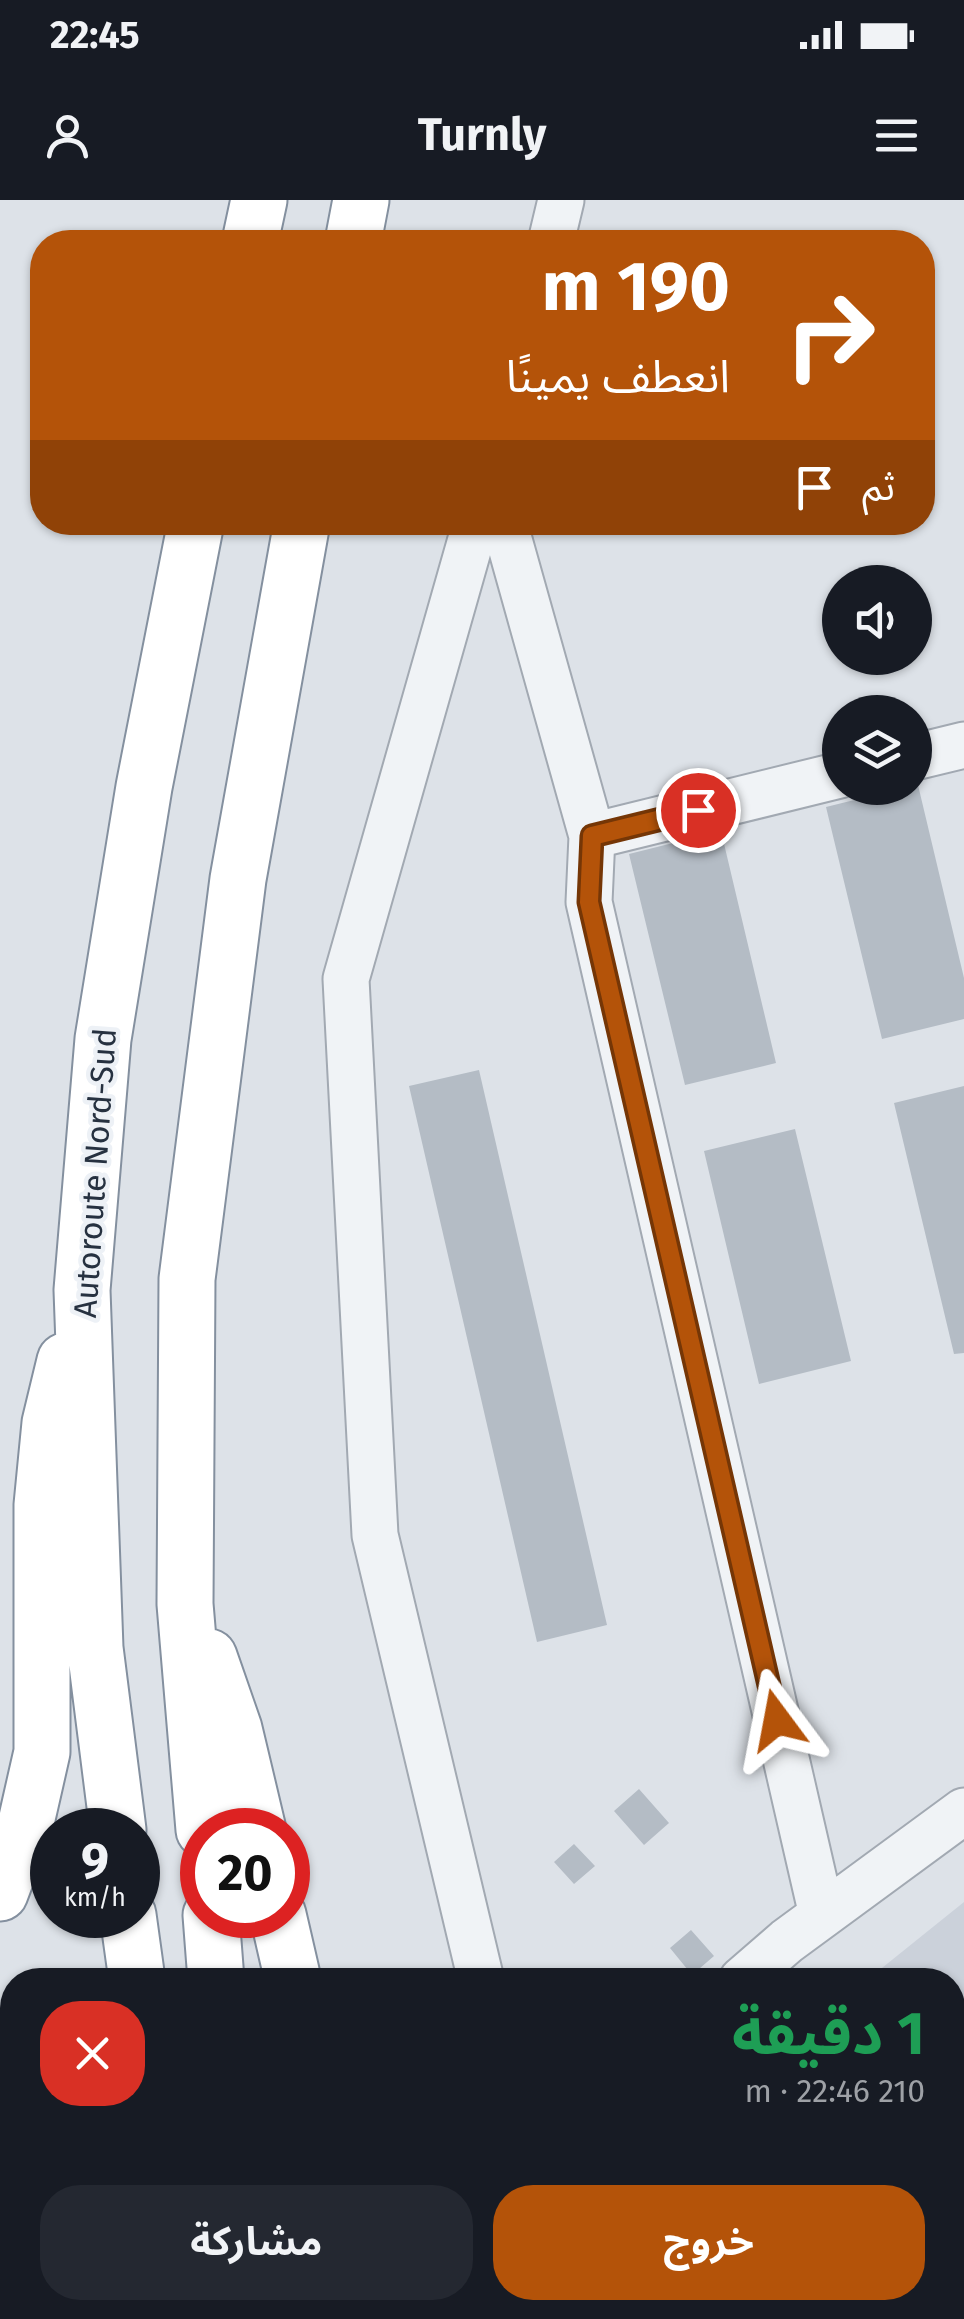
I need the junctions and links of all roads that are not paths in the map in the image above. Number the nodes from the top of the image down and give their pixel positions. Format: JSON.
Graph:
{"nodes":[{"id":1,"x":259,"y":200,"type":"edge"},
{"id":2,"x":360,"y":200,"type":"edge"},
{"id":3,"x":561,"y":200,"type":"edge"},
{"id":4,"x":253,"y":230,"type":"edge"},
{"id":5,"x":355,"y":230,"type":"edge"},
{"id":6,"x":554,"y":230,"type":"edge"},
{"id":7,"x":193,"y":535,"type":"edge"},
{"id":8,"x":300,"y":535,"type":"edge"},
{"id":9,"x":472,"y":535,"type":"edge"},
{"id":10,"x":508,"y":535,"type":"edge"},
{"id":11,"x":964,"y":745,"type":"edge"},
{"id":12,"x":932,"y":753,"type":"edge"},
{"id":13,"x":822,"y":780,"type":"edge"},
{"id":14,"x":592,"y":836,"type":"junction"},
{"id":15,"x":82,"y":1290,"type":"junction"},
{"id":16,"x":185,"y":1604,"type":"junction"},
{"id":17,"x":115,"y":1808,"type":"edge"},
{"id":18,"x":202,"y":1808,"type":"edge"},
{"id":19,"x":253,"y":1808,"type":"edge"},
{"id":20,"x":964,"y":1812,"type":"edge"},
{"id":21,"x":0,"y":1893,"type":"edge"},
{"id":22,"x":822,"y":1915,"type":"junction"},
{"id":23,"x":131,"y":1938,"type":"edge"},
{"id":24,"x":213,"y":1938,"type":"edge"},
{"id":25,"x":283,"y":1938,"type":"edge"},
{"id":26,"x":135,"y":1968,"type":"edge"},
{"id":27,"x":215,"y":1968,"type":"edge"},
{"id":28,"x":289,"y":1968,"type":"edge"},
{"id":29,"x":479,"y":1968,"type":"edge"},
{"id":30,"x":757,"y":1968,"type":"edge"}],
"edges":[{"from":1,"to":4,"type":"highway"},
{"from":2,"to":5,"type":"highway"},
{"from":3,"to":6,"type":"lane"},
{"from":7,"to":15,"type":"highway","name":"Autoroute Nord-Sud"},
{"from":8,"to":16,"type":"highway"},
{"from":9,"to":29,"type":"lane"},
{"from":10,"to":14,"type":"lane"},
{"from":11,"to":12,"type":"lane"},
{"from":13,"to":14,"type":"lane"},
{"from":14,"to":22,"type":"lane"},
{"from":15,"to":17,"type":"highway","name":"Autoroute Nord-Sud"},
{"from":15,"to":21,"type":"highway"},
{"from":16,"to":18,"type":"highway"},
{"from":16,"to":19,"type":"highway"},
{"from":20,"to":22,"type":"lane"},
{"from":22,"to":30,"type":"lane"},
{"from":23,"to":26,"type":"highway"},
{"from":24,"to":27,"type":"highway"},
{"from":25,"to":28,"type":"highway"}]}
